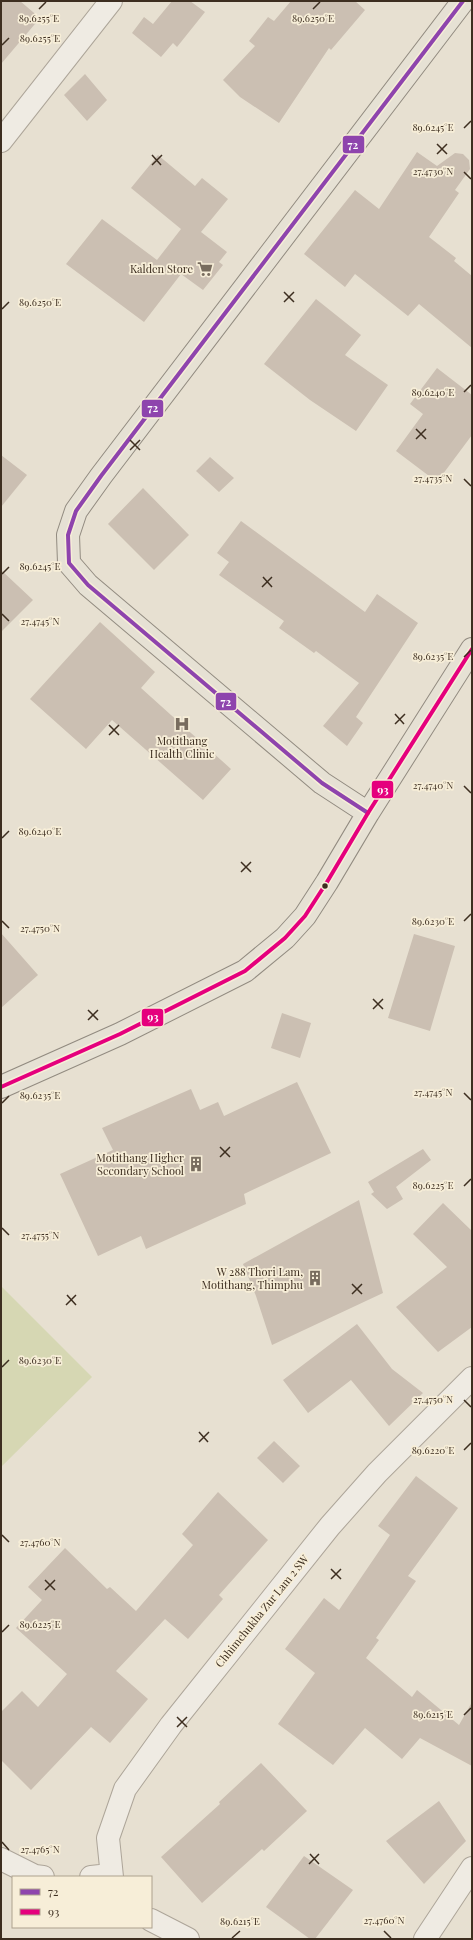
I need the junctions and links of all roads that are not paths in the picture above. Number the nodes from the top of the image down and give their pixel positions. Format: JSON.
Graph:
{"nodes":[{"id":1,"x":111,"y":1,"type":"edge"},
{"id":2,"x":463,"y":1,"type":"edge"},
{"id":3,"x":1,"y":141,"type":"edge"},
{"id":4,"x":472,"y":649,"type":"edge"},
{"id":5,"x":368,"y":813,"type":"junction"},
{"id":6,"x":1,"y":1087,"type":"edge"},
{"id":7,"x":472,"y":1378,"type":"edge"},
{"id":8,"x":1,"y":1859,"type":"edge"},
{"id":9,"x":472,"y":1868,"type":"edge"},
{"id":10,"x":35,"y":1876,"type":"edge"},
{"id":11,"x":104,"y":1876,"type":"edge"},
{"id":12,"x":152,"y":1921,"type":"edge"},
{"id":13,"x":188,"y":1939,"type":"edge"},
{"id":14,"x":425,"y":1939,"type":"edge"}],
"edges":[{"from":1,"to":3,"type":"street"},
{"from":2,"to":5,"type":"main road"},
{"from":4,"to":5,"type":"main road"},
{"from":5,"to":6,"type":"main road"},
{"from":7,"to":11,"type":"street","name":"Chhimchukha Zur Lam 2 SW"},
{"from":8,"to":10,"type":"street"},
{"from":9,"to":14,"type":"street"},
{"from":12,"to":13,"type":"street"}]}
